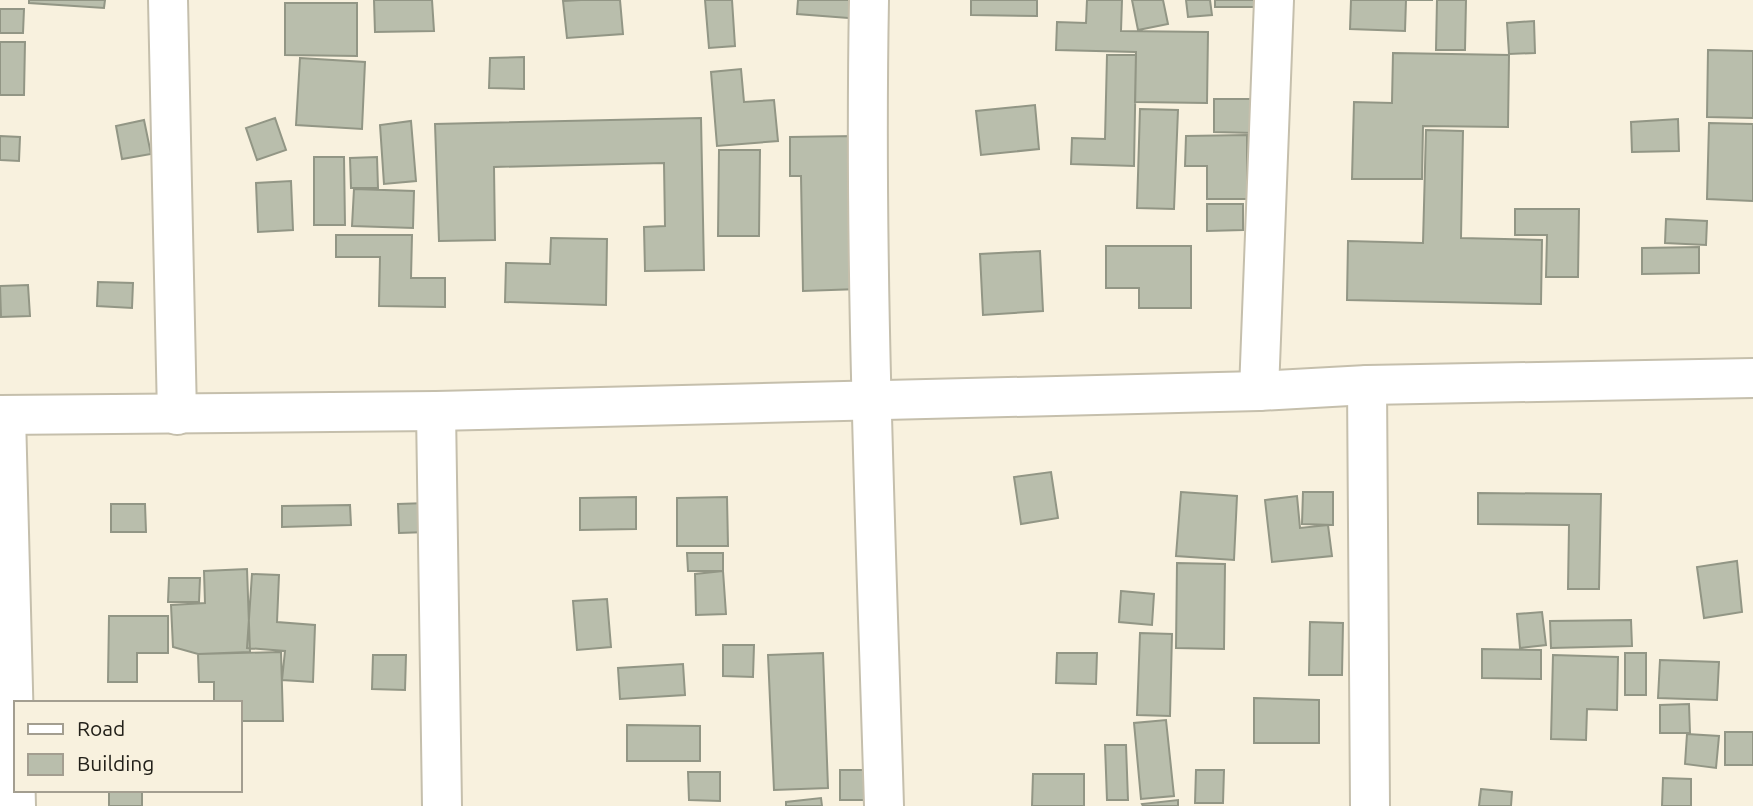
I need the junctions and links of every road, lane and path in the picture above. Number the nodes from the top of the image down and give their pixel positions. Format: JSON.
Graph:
{"nodes":[{"id":1,"x":168,"y":0,"type":"edge"},
{"id":2,"x":869,"y":0,"type":"edge"},
{"id":3,"x":1274,"y":0,"type":"edge"},
{"id":4,"x":1753,"y":378,"type":"edge"},
{"id":5,"x":1367,"y":385,"type":"junction"},
{"id":6,"x":1259,"y":391,"type":"junction"},
{"id":7,"x":872,"y":400,"type":"junction"},
{"id":8,"x":436,"y":411,"type":"junction"},
{"id":9,"x":3,"y":415,"type":"edge"},
{"id":10,"x":177,"y":415,"type":"junction"},
{"id":11,"x":14,"y":746,"type":"edge"},
{"id":12,"x":442,"y":806,"type":"edge"},
{"id":13,"x":884,"y":806,"type":"edge"},
{"id":14,"x":1370,"y":806,"type":"edge"}],
"edges":[{"from":1,"to":10,"type":"street"},
{"from":2,"to":7,"type":"street"},
{"from":3,"to":6,"type":"street"},
{"from":4,"to":5,"type":"street"},
{"from":5,"to":6,"type":"street"},
{"from":5,"to":14,"type":"street"},
{"from":6,"to":7,"type":"street"},
{"from":7,"to":8,"type":"street"},
{"from":7,"to":13,"type":"street"},
{"from":8,"to":10,"type":"street"},
{"from":8,"to":12,"type":"street"},
{"from":9,"to":10,"type":"street"},
{"from":9,"to":11,"type":"street"}]}
